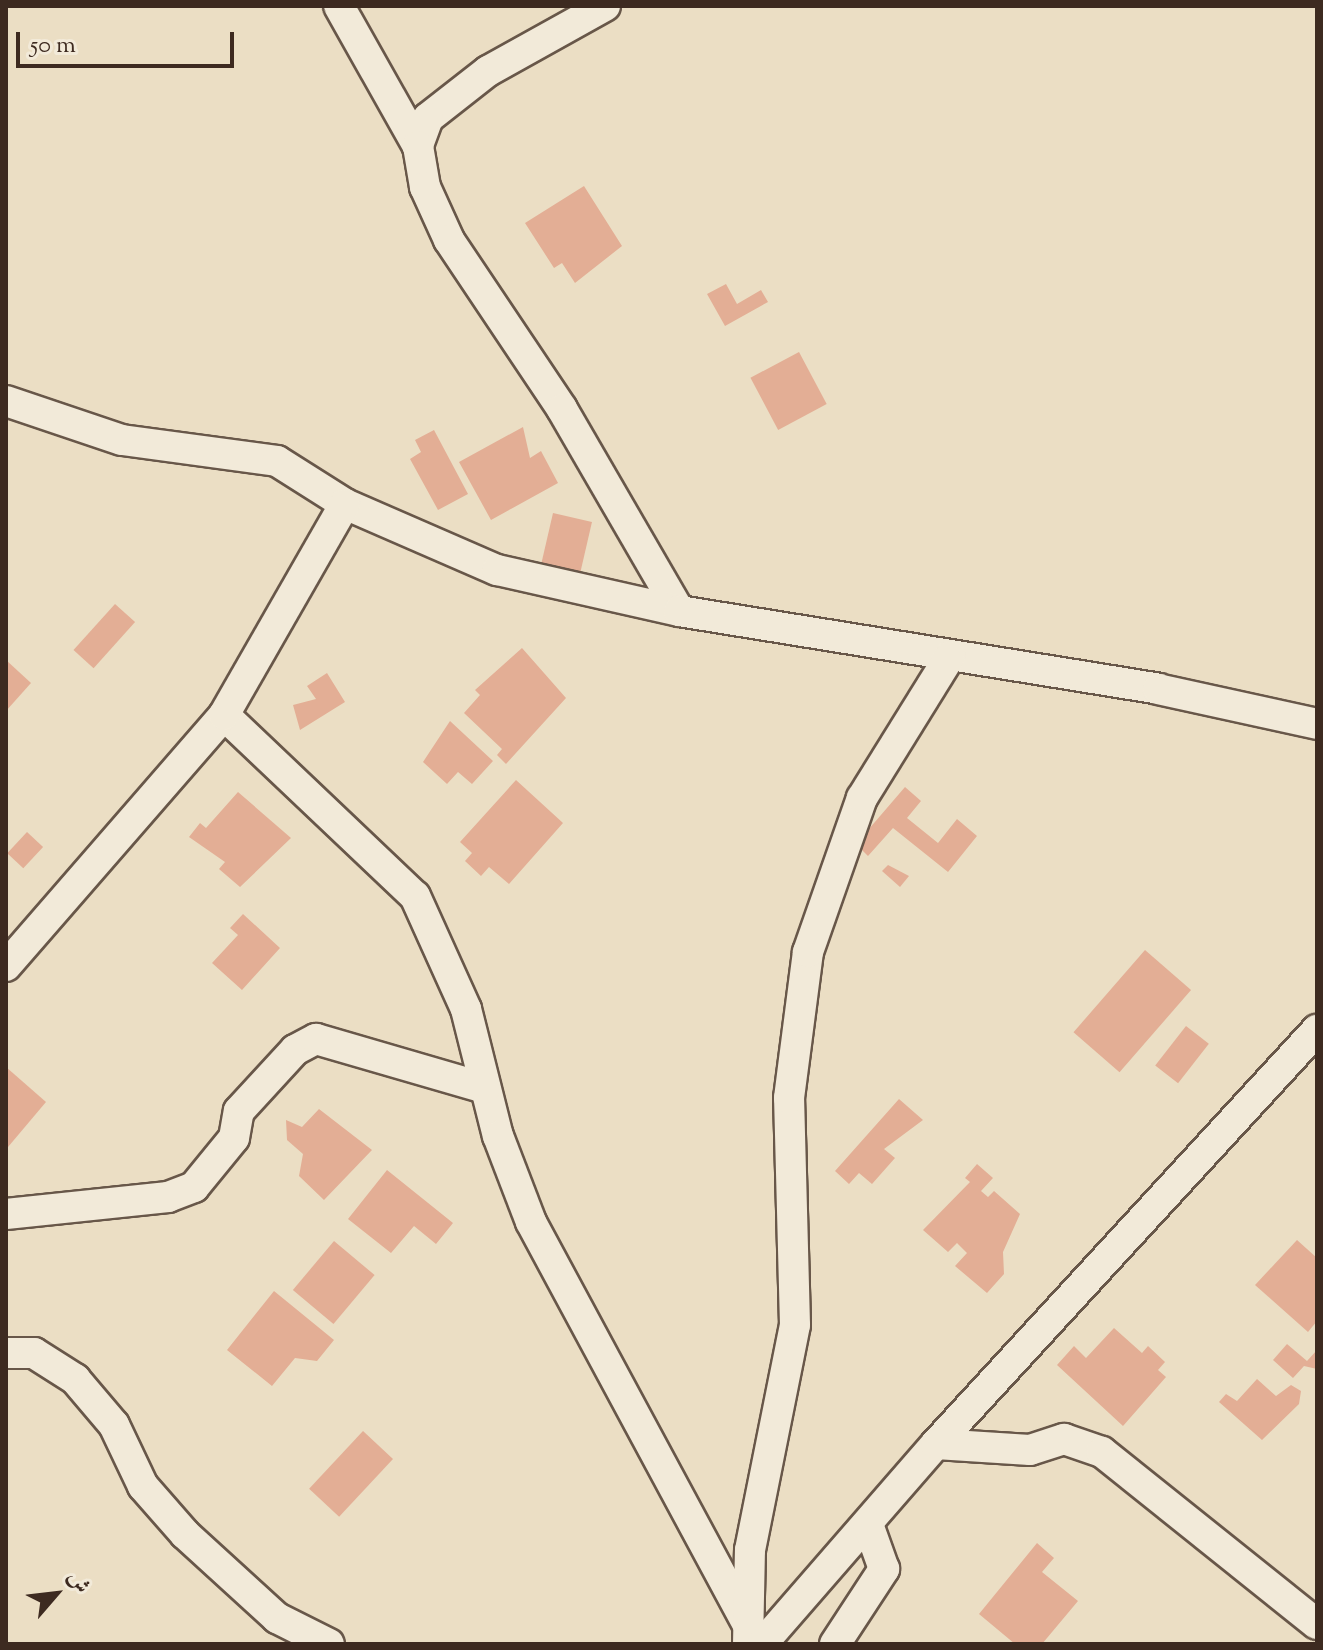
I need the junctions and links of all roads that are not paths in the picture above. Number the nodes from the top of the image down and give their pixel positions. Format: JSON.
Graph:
{"nodes":[{"id":1,"x":339,"y":6,"type":"edge"},
{"id":2,"x":605,"y":6,"type":"edge"},
{"id":3,"x":418,"y":146,"type":"junction"},
{"id":4,"x":6,"y":401,"type":"edge"},
{"id":5,"x":345,"y":504,"type":"junction"},
{"id":6,"x":679,"y":611,"type":"junction"},
{"id":7,"x":950,"y":656,"type":"junction"},
{"id":8,"x":224,"y":715,"type":"junction"},
{"id":9,"x":1317,"y":724,"type":"edge"},
{"id":10,"x":6,"y":966,"type":"edge"},
{"id":11,"x":1317,"y":1030,"type":"edge"},
{"id":12,"x":485,"y":1088,"type":"junction"},
{"id":13,"x":6,"y":1214,"type":"edge"},
{"id":14,"x":6,"y":1353,"type":"edge"},
{"id":15,"x":936,"y":1444,"type":"junction"},
{"id":16,"x":869,"y":1527,"type":"junction"},
{"id":17,"x":1317,"y":1624,"type":"edge"},
{"id":18,"x":752,"y":1637,"type":"edge"},
{"id":19,"x":329,"y":1644,"type":"edge"},
{"id":20,"x":835,"y":1644,"type":"edge"}],
"edges":[{"from":1,"to":3,"type":"street"},
{"from":2,"to":3,"type":"street"},
{"from":3,"to":6,"type":"street"},
{"from":4,"to":5,"type":"street"},
{"from":5,"to":6,"type":"street"},
{"from":5,"to":8,"type":"street"},
{"from":6,"to":7,"type":"street"},
{"from":7,"to":9,"type":"street"},
{"from":7,"to":18,"type":"street"},
{"from":8,"to":10,"type":"street"},
{"from":8,"to":12,"type":"street"},
{"from":11,"to":15,"type":"street"},
{"from":12,"to":13,"type":"street"},
{"from":12,"to":18,"type":"street"},
{"from":14,"to":19,"type":"street"},
{"from":15,"to":16,"type":"street"},
{"from":15,"to":17,"type":"street"},
{"from":16,"to":18,"type":"street"},
{"from":16,"to":20,"type":"street"}]}
